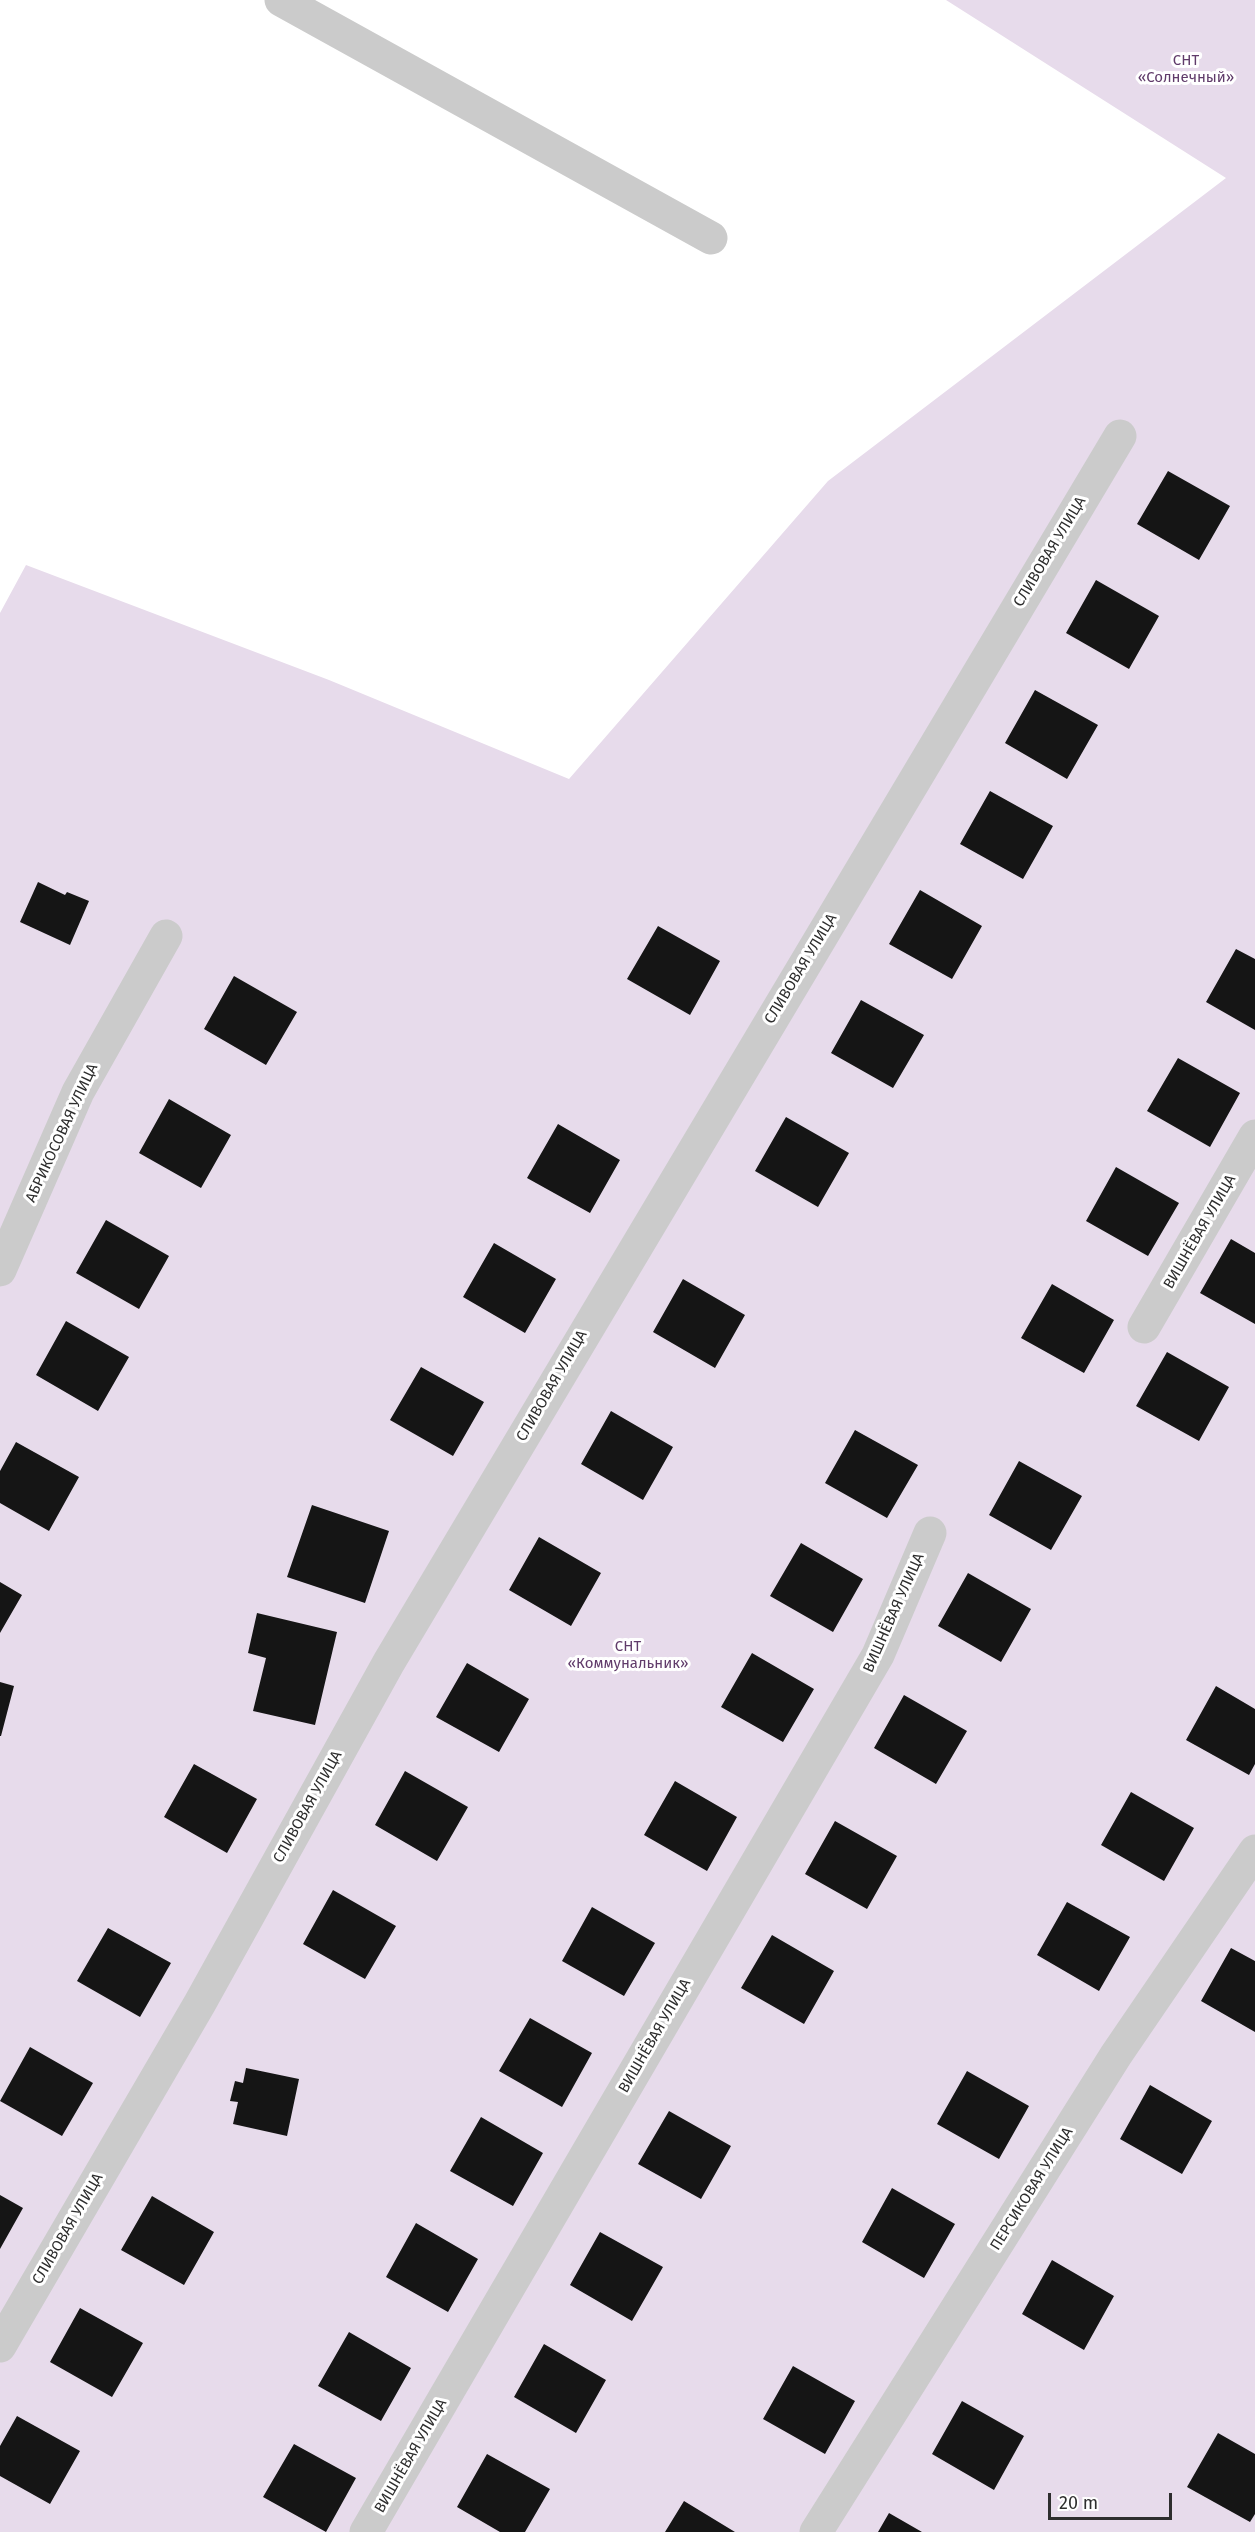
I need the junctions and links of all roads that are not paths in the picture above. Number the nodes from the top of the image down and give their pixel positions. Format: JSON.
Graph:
{"nodes":[{"id":1,"x":281,"y":0,"type":"edge"},
{"id":2,"x":711,"y":238,"type":"dead end"},
{"id":3,"x":1120,"y":436,"type":"dead end"},
{"id":4,"x":166,"y":936,"type":"dead end"},
{"id":5,"x":1255,"y":1136,"type":"edge"},
{"id":6,"x":0,"y":1270,"type":"edge"},
{"id":7,"x":1144,"y":1327,"type":"dead end"},
{"id":8,"x":930,"y":1533,"type":"dead end"},
{"id":9,"x":1255,"y":1851,"type":"edge"},
{"id":10,"x":0,"y":2346,"type":"edge"},
{"id":11,"x":366,"y":2532,"type":"edge"},
{"id":12,"x":816,"y":2532,"type":"edge"}],
"edges":[{"from":1,"to":2,"type":"street"},
{"from":3,"to":10,"type":"street","name":"СЛИВОВАЯ УЛИЦА"},
{"from":4,"to":6,"type":"street","name":"АБРИКОСОВАЯ УЛИЦА"},
{"from":5,"to":7,"type":"street","name":"ВИШНЁВАЯ УЛИЦА"},
{"from":8,"to":11,"type":"street","name":"ВИШНЁВАЯ УЛИЦА"},
{"from":9,"to":12,"type":"street","name":"ПЕРСИКОВАЯ УЛИЦА"}]}
